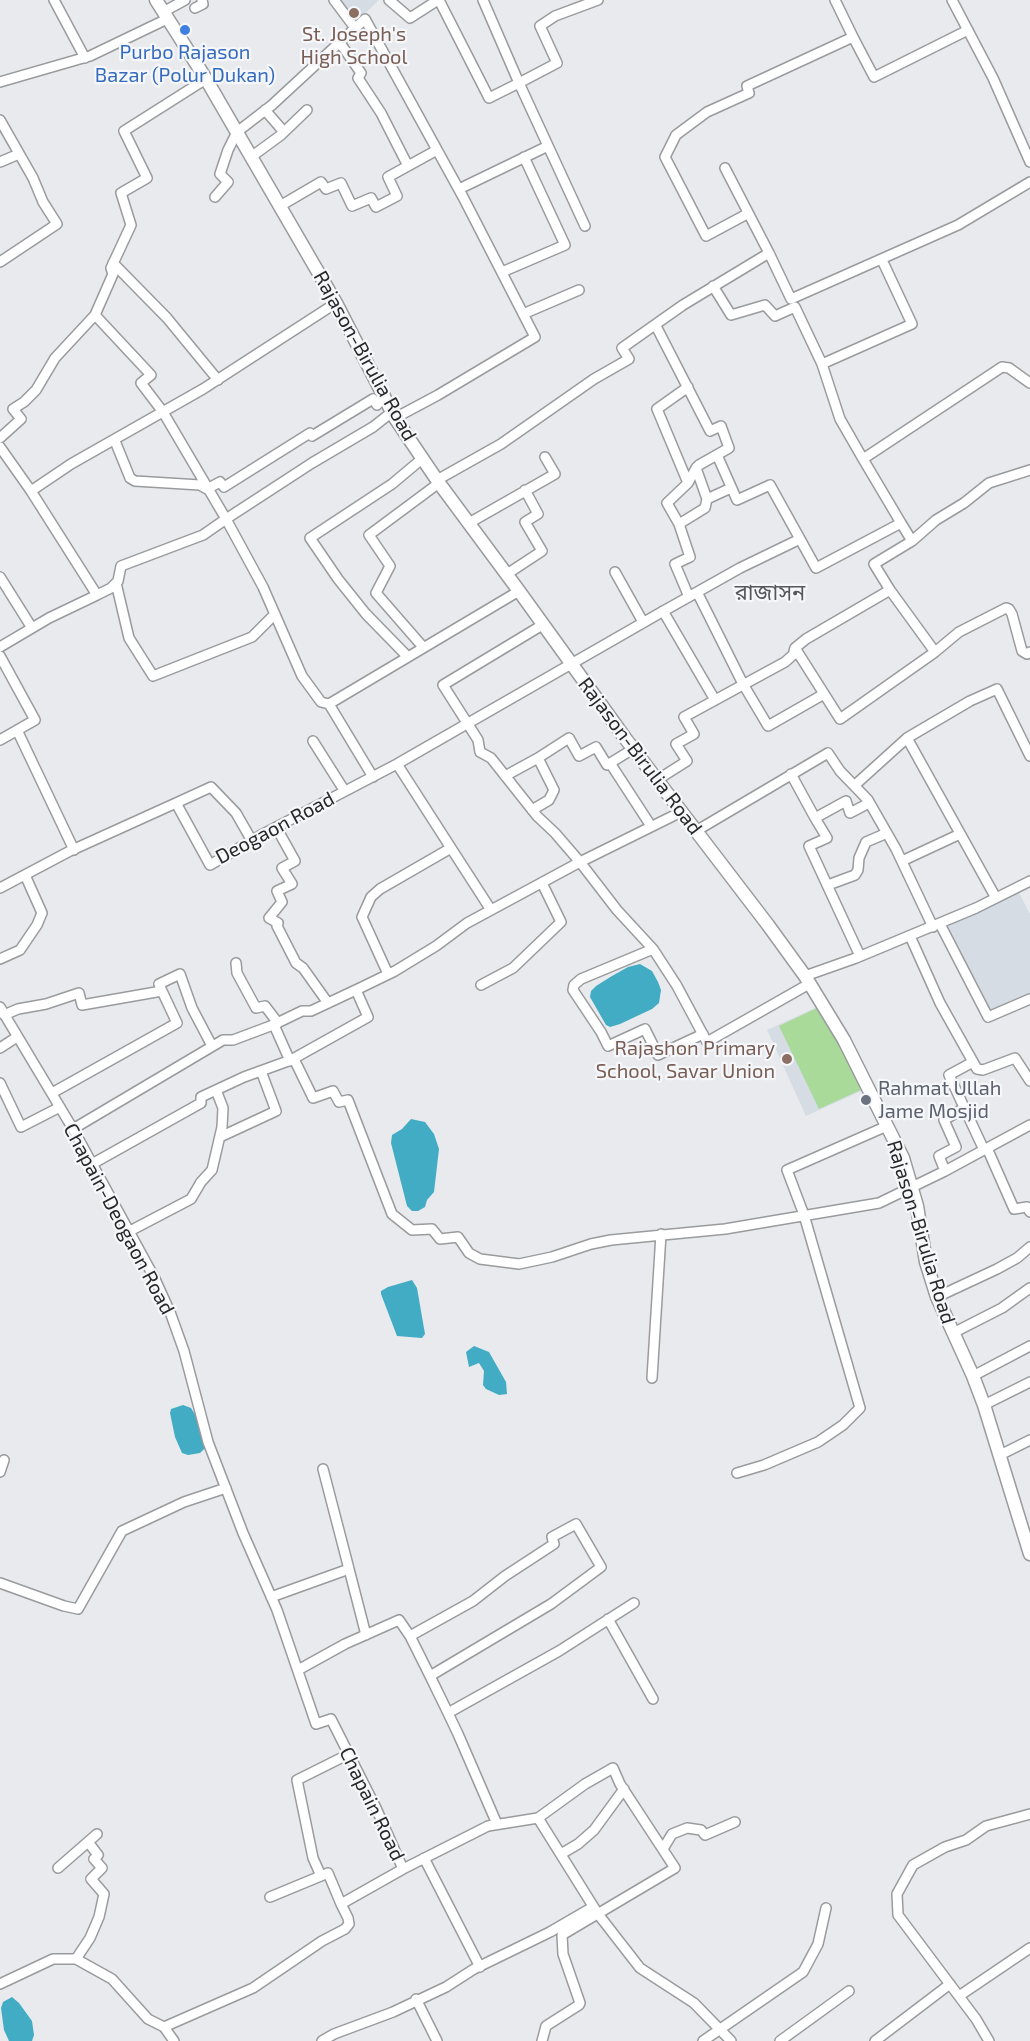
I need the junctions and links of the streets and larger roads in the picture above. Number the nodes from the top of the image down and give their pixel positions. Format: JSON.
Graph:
{"nodes":[{"id":1,"x":54,"y":0,"type":"edge"},
{"id":2,"x":156,"y":0,"type":"edge"},
{"id":3,"x":185,"y":0,"type":"edge"},
{"id":4,"x":334,"y":0,"type":"edge"},
{"id":5,"x":389,"y":0,"type":"edge"},
{"id":6,"x":439,"y":0,"type":"edge"},
{"id":7,"x":483,"y":0,"type":"edge"},
{"id":8,"x":598,"y":0,"type":"edge"},
{"id":9,"x":835,"y":0,"type":"edge"},
{"id":10,"x":952,"y":0,"type":"edge"},
{"id":11,"x":165,"y":16,"type":"junction"},
{"id":12,"x":355,"y":28,"type":"junction"},
{"id":13,"x":968,"y":30,"type":"junction"},
{"id":14,"x":853,"y":37,"type":"junction"},
{"id":15,"x":340,"y":43,"type":"junction"},
{"id":16,"x":85,"y":58,"type":"junction"},
{"id":17,"x":206,"y":79,"type":"junction"},
{"id":18,"x":0,"y":82,"type":"edge"},
{"id":19,"x":519,"y":83,"type":"junction"},
{"id":20,"x":307,"y":110,"type":"dead end"},
{"id":21,"x":265,"y":111,"type":"junction"},
{"id":22,"x":0,"y":120,"type":"edge"},
{"id":23,"x":237,"y":132,"type":"junction"},
{"id":24,"x":285,"y":132,"type":"junction"},
{"id":25,"x":548,"y":146,"type":"junction"},
{"id":26,"x":437,"y":150,"type":"junction"},
{"id":27,"x":19,"y":154,"type":"junction"},
{"id":28,"x":251,"y":157,"type":"junction"},
{"id":29,"x":524,"y":157,"type":"junction"},
{"id":30,"x":0,"y":162,"type":"edge"},
{"id":31,"x":1030,"y":162,"type":"edge"},
{"id":32,"x":408,"y":166,"type":"junction"},
{"id":33,"x":725,"y":168,"type":"dead end"},
{"id":34,"x":1030,"y":182,"type":"edge"},
{"id":35,"x":459,"y":189,"type":"junction"},
{"id":36,"x":215,"y":197,"type":"dead end"},
{"id":37,"x":280,"y":206,"type":"junction"},
{"id":38,"x":747,"y":214,"type":"junction"},
{"id":39,"x":585,"y":226,"type":"dead end"},
{"id":40,"x":769,"y":253,"type":"junction"},
{"id":41,"x":882,"y":260,"type":"junction"},
{"id":42,"x":0,"y":262,"type":"edge"},
{"id":43,"x":113,"y":263,"type":"junction"},
{"id":44,"x":502,"y":272,"type":"junction"},
{"id":45,"x":713,"y":286,"type":"junction"},
{"id":46,"x":579,"y":290,"type":"dead end"},
{"id":47,"x":336,"y":303,"type":"junction"},
{"id":48,"x":793,"y":303,"type":"junction"},
{"id":49,"x":523,"y":314,"type":"junction"},
{"id":50,"x":95,"y":315,"type":"junction"},
{"id":51,"x":656,"y":326,"type":"junction"},
{"id":52,"x":822,"y":364,"type":"junction"},
{"id":53,"x":218,"y":380,"type":"junction"},
{"id":54,"x":1030,"y":383,"type":"edge"},
{"id":55,"x":688,"y":387,"type":"junction"},
{"id":56,"x":383,"y":397,"type":"junction"},
{"id":57,"x":163,"y":412,"type":"junction"},
{"id":58,"x":394,"y":415,"type":"junction"},
{"id":59,"x":0,"y":438,"type":"edge"},
{"id":60,"x":114,"y":441,"type":"junction"},
{"id":61,"x":0,"y":447,"type":"edge"},
{"id":62,"x":717,"y":455,"type":"junction"},
{"id":63,"x":545,"y":457,"type":"dead end"},
{"id":64,"x":423,"y":458,"type":"junction"},
{"id":65,"x":863,"y":459,"type":"junction"},
{"id":66,"x":696,"y":468,"type":"junction"},
{"id":67,"x":1030,"y":470,"type":"edge"},
{"id":68,"x":438,"y":481,"type":"junction"},
{"id":69,"x":688,"y":483,"type":"junction"},
{"id":70,"x":731,"y":488,"type":"junction"},
{"id":71,"x":207,"y":489,"type":"junction"},
{"id":72,"x":525,"y":490,"type":"junction"},
{"id":73,"x":31,"y":491,"type":"junction"},
{"id":74,"x":707,"y":499,"type":"junction"},
{"id":75,"x":226,"y":519,"type":"junction"},
{"id":76,"x":469,"y":523,"type":"junction"},
{"id":77,"x":901,"y":523,"type":"junction"},
{"id":78,"x":679,"y":525,"type":"junction"},
{"id":79,"x":800,"y":539,"type":"junction"},
{"id":80,"x":912,"y":541,"type":"junction"},
{"id":81,"x":615,"y":572,"type":"dead end"},
{"id":82,"x":507,"y":574,"type":"junction"},
{"id":83,"x":0,"y":577,"type":"edge"},
{"id":84,"x":116,"y":583,"type":"junction"},
{"id":85,"x":890,"y":590,"type":"junction"},
{"id":86,"x":519,"y":591,"type":"junction"},
{"id":87,"x":97,"y":595,"type":"junction"},
{"id":88,"x":693,"y":595,"type":"junction"},
{"id":89,"x":663,"y":611,"type":"junction"},
{"id":90,"x":275,"y":614,"type":"junction"},
{"id":91,"x":643,"y":622,"type":"junction"},
{"id":92,"x":544,"y":624,"type":"junction"},
{"id":93,"x":32,"y":628,"type":"junction"},
{"id":94,"x":423,"y":646,"type":"junction"},
{"id":95,"x":0,"y":647,"type":"edge"},
{"id":96,"x":795,"y":648,"type":"junction"},
{"id":97,"x":934,"y":652,"type":"junction"},
{"id":98,"x":1030,"y":652,"type":"edge"},
{"id":99,"x":0,"y":656,"type":"edge"},
{"id":100,"x":407,"y":656,"type":"junction"},
{"id":101,"x":571,"y":663,"type":"junction"},
{"id":102,"x":743,"y":684,"type":"junction"},
{"id":103,"x":824,"y":694,"type":"junction"},
{"id":104,"x":715,"y":700,"type":"junction"},
{"id":105,"x":329,"y":704,"type":"junction"},
{"id":106,"x":466,"y":725,"type":"junction"},
{"id":107,"x":17,"y":730,"type":"junction"},
{"id":108,"x":907,"y":738,"type":"junction"},
{"id":109,"x":0,"y":740,"type":"edge"},
{"id":110,"x":313,"y":741,"type":"dead end"},
{"id":111,"x":633,"y":749,"type":"junction"},
{"id":112,"x":1030,"y":756,"type":"edge"},
{"id":113,"x":538,"y":758,"type":"junction"},
{"id":114,"x":610,"y":763,"type":"junction"},
{"id":115,"x":397,"y":764,"type":"junction"},
{"id":116,"x":791,"y":774,"type":"junction"},
{"id":117,"x":505,"y":776,"type":"junction"},
{"id":118,"x":373,"y":777,"type":"junction"},
{"id":119,"x":657,"y":780,"type":"junction"},
{"id":120,"x":855,"y":785,"type":"junction"},
{"id":121,"x":344,"y":790,"type":"junction"},
{"id":122,"x":176,"y":803,"type":"junction"},
{"id":123,"x":869,"y":803,"type":"junction"},
{"id":124,"x":532,"y":810,"type":"junction"},
{"id":125,"x":681,"y":812,"type":"junction"},
{"id":126,"x":815,"y":818,"type":"junction"},
{"id":127,"x":651,"y":826,"type":"junction"},
{"id":128,"x":276,"y":827,"type":"junction"},
{"id":129,"x":696,"y":831,"type":"junction"},
{"id":130,"x":887,"y":833,"type":"junction"},
{"id":131,"x":960,"y":834,"type":"junction"},
{"id":132,"x":252,"y":841,"type":"junction"},
{"id":133,"x":451,"y":848,"type":"junction"},
{"id":134,"x":74,"y":849,"type":"junction"},
{"id":135,"x":902,"y":861,"type":"junction"},
{"id":136,"x":580,"y":862,"type":"junction"},
{"id":137,"x":25,"y":875,"type":"junction"},
{"id":138,"x":1030,"y":881,"type":"edge"},
{"id":139,"x":543,"y":883,"type":"junction"},
{"id":140,"x":828,"y":885,"type":"junction"},
{"id":141,"x":0,"y":888,"type":"edge"},
{"id":142,"x":996,"y":898,"type":"junction"},
{"id":143,"x":491,"y":910,"type":"junction"},
{"id":144,"x":936,"y":925,"type":"junction"},
{"id":145,"x":910,"y":936,"type":"junction"},
{"id":146,"x":653,"y":949,"type":"junction"},
{"id":147,"x":860,"y":956,"type":"junction"},
{"id":148,"x":0,"y":959,"type":"edge"},
{"id":149,"x":236,"y":963,"type":"dead end"},
{"id":150,"x":388,"y":974,"type":"junction"},
{"id":151,"x":807,"y":980,"type":"junction"},
{"id":152,"x":481,"y":985,"type":"dead end"},
{"id":153,"x":356,"y":990,"type":"junction"},
{"id":154,"x":162,"y":991,"type":"junction"},
{"id":155,"x":1030,"y":999,"type":"edge"},
{"id":156,"x":328,"y":1003,"type":"junction"},
{"id":157,"x":2,"y":1011,"type":"edge"},
{"id":158,"x":276,"y":1024,"type":"junction"},
{"id":159,"x":703,"y":1034,"type":"junction"},
{"id":160,"x":17,"y":1037,"type":"junction"},
{"id":161,"x":212,"y":1046,"type":"junction"},
{"id":162,"x":0,"y":1048,"type":"edge"},
{"id":163,"x":292,"y":1060,"type":"junction"},
{"id":164,"x":974,"y":1062,"type":"junction"},
{"id":165,"x":261,"y":1071,"type":"junction"},
{"id":166,"x":1030,"y":1081,"type":"edge"},
{"id":167,"x":0,"y":1083,"type":"edge"},
{"id":168,"x":216,"y":1090,"type":"junction"},
{"id":169,"x":52,"y":1093,"type":"junction"},
{"id":170,"x":60,"y":1107,"type":"junction"},
{"id":171,"x":964,"y":1108,"type":"junction"},
{"id":172,"x":1030,"y":1125,"type":"edge"},
{"id":173,"x":887,"y":1126,"type":"junction"},
{"id":174,"x":73,"y":1129,"type":"junction"},
{"id":175,"x":220,"y":1137,"type":"junction"},
{"id":176,"x":986,"y":1149,"type":"junction"},
{"id":177,"x":92,"y":1164,"type":"junction"},
{"id":178,"x":945,"y":1171,"type":"junction"},
{"id":179,"x":911,"y":1188,"type":"junction"},
{"id":180,"x":1030,"y":1212,"type":"edge"},
{"id":181,"x":804,"y":1215,"type":"junction"},
{"id":182,"x":128,"y":1232,"type":"junction"},
{"id":183,"x":661,"y":1234,"type":"junction"},
{"id":184,"x":1030,"y":1247,"type":"edge"},
{"id":185,"x":1030,"y":1288,"type":"edge"},
{"id":186,"x":937,"y":1297,"type":"junction"},
{"id":187,"x":953,"y":1333,"type":"junction"},
{"id":188,"x":1029,"y":1349,"type":"edge"},
{"id":189,"x":973,"y":1376,"type":"junction"},
{"id":190,"x":652,"y":1378,"type":"dead end"},
{"id":191,"x":1030,"y":1383,"type":"edge"},
{"id":192,"x":984,"y":1405,"type":"junction"},
{"id":193,"x":1030,"y":1440,"type":"edge"},
{"id":194,"x":1000,"y":1455,"type":"junction"},
{"id":195,"x":4,"y":1460,"type":"dead end"},
{"id":196,"x":323,"y":1468,"type":"dead end"},
{"id":197,"x":0,"y":1472,"type":"edge"},
{"id":198,"x":737,"y":1473,"type":"dead end"},
{"id":199,"x":226,"y":1488,"type":"junction"},
{"id":200,"x":1030,"y":1554,"type":"edge"},
{"id":201,"x":349,"y":1569,"type":"junction"},
{"id":202,"x":0,"y":1583,"type":"edge"},
{"id":203,"x":271,"y":1597,"type":"junction"},
{"id":204,"x":634,"y":1603,"type":"dead end"},
{"id":205,"x":277,"y":1610,"type":"joint"},
{"id":206,"x":608,"y":1619,"type":"junction"},
{"id":207,"x":366,"y":1635,"type":"junction"},
{"id":208,"x":410,"y":1636,"type":"junction"},
{"id":209,"x":298,"y":1670,"type":"junction"},
{"id":210,"x":430,"y":1676,"type":"junction"},
{"id":211,"x":652,"y":1699,"type":"dead end"},
{"id":212,"x":448,"y":1713,"type":"junction"},
{"id":213,"x":349,"y":1754,"type":"junction"},
{"id":214,"x":624,"y":1789,"type":"junction"},
{"id":215,"x":1030,"y":1814,"type":"edge"},
{"id":216,"x":538,"y":1818,"type":"junction"},
{"id":217,"x":735,"y":1822,"type":"dead end"},
{"id":218,"x":497,"y":1824,"type":"junction"},
{"id":219,"x":97,"y":1834,"type":"dead end"},
{"id":220,"x":88,"y":1842,"type":"junction"},
{"id":221,"x":663,"y":1849,"type":"junction"},
{"id":222,"x":561,"y":1854,"type":"junction"},
{"id":223,"x":424,"y":1858,"type":"junction"},
{"id":224,"x":58,"y":1868,"type":"dead end"},
{"id":225,"x":403,"y":1869,"type":"junction"},
{"id":226,"x":321,"y":1875,"type":"junction"},
{"id":227,"x":270,"y":1897,"type":"dead end"},
{"id":228,"x":341,"y":1904,"type":"junction"},
{"id":229,"x":826,"y":1908,"type":"dead end"},
{"id":230,"x":596,"y":1910,"type":"junction"},
{"id":231,"x":1030,"y":1948,"type":"edge"},
{"id":232,"x":76,"y":1959,"type":"junction"},
{"id":233,"x":480,"y":1967,"type":"junction"},
{"id":234,"x":0,"y":1984,"type":"edge"},
{"id":235,"x":950,"y":1984,"type":"junction"},
{"id":236,"x":849,"y":1991,"type":"dead end"},
{"id":237,"x":959,"y":1996,"type":"junction"},
{"id":238,"x":416,"y":1999,"type":"junction"},
{"id":239,"x":164,"y":2027,"type":"junction"},
{"id":240,"x":721,"y":2030,"type":"junction"},
{"id":241,"x":336,"y":2037,"type":"edge"},
{"id":242,"x":174,"y":2041,"type":"edge"},
{"id":243,"x":322,"y":2041,"type":"edge"},
{"id":244,"x":437,"y":2041,"type":"edge"},
{"id":245,"x":542,"y":2041,"type":"edge"},
{"id":246,"x":703,"y":2041,"type":"edge"},
{"id":247,"x":731,"y":2041,"type":"edge"},
{"id":248,"x":780,"y":2041,"type":"edge"},
{"id":249,"x":875,"y":2041,"type":"edge"},
{"id":250,"x":989,"y":2041,"type":"edge"}],
"edges":[{"from":1,"to":16,"type":"street"},
{"from":2,"to":11,"type":"street","name":"Rajason-Birulia Road"},
{"from":3,"to":11,"type":"street"},
{"from":4,"to":12,"type":"street"},
{"from":5,"to":6,"type":"street"},
{"from":6,"to":19,"type":"street"},
{"from":7,"to":19,"type":"street"},
{"from":8,"to":19,"type":"street"},
{"from":9,"to":14,"type":"street"},
{"from":10,"to":13,"type":"street"},
{"from":11,"to":16,"type":"street"},
{"from":11,"to":17,"type":"street","name":"Rajason-Birulia Road"},
{"from":12,"to":15,"type":"street"},
{"from":12,"to":26,"type":"street"},
{"from":13,"to":14,"type":"street"},
{"from":13,"to":31,"type":"street"},
{"from":14,"to":38,"type":"street"},
{"from":15,"to":21,"type":"street"},
{"from":15,"to":32,"type":"street"},
{"from":16,"to":18,"type":"street"},
{"from":17,"to":23,"type":"street","name":"Rajason-Birulia Road"},
{"from":17,"to":43,"type":"street"},
{"from":19,"to":25,"type":"street"},
{"from":20,"to":24,"type":"street"},
{"from":21,"to":23,"type":"street"},
{"from":21,"to":24,"type":"street"},
{"from":22,"to":27,"type":"street"},
{"from":23,"to":28,"type":"street","name":"Rajason-Birulia Road"},
{"from":23,"to":36,"type":"street"},
{"from":24,"to":28,"type":"street"},
{"from":25,"to":29,"type":"street"},
{"from":25,"to":39,"type":"street"},
{"from":26,"to":32,"type":"street"},
{"from":26,"to":35,"type":"street"},
{"from":27,"to":30,"type":"street"},
{"from":27,"to":42,"type":"street"},
{"from":28,"to":37,"type":"street","name":"Rajason-Birulia Road"},
{"from":29,"to":35,"type":"street"},
{"from":29,"to":44,"type":"street"},
{"from":32,"to":37,"type":"street"},
{"from":33,"to":38,"type":"street"},
{"from":34,"to":41,"type":"street"},
{"from":35,"to":44,"type":"street"},
{"from":37,"to":47,"type":"street","name":"Rajason-Birulia Road"},
{"from":38,"to":40,"type":"street"},
{"from":40,"to":45,"type":"street"},
{"from":40,"to":48,"type":"street"},
{"from":41,"to":48,"type":"street"},
{"from":41,"to":52,"type":"street"},
{"from":43,"to":50,"type":"street"},
{"from":43,"to":53,"type":"street"},
{"from":44,"to":49,"type":"street"},
{"from":45,"to":48,"type":"street"},
{"from":45,"to":51,"type":"street"},
{"from":46,"to":49,"type":"street"},
{"from":47,"to":53,"type":"street"},
{"from":47,"to":56,"type":"street","name":"Rajason-Birulia Road"},
{"from":48,"to":52,"type":"street"},
{"from":49,"to":58,"type":"street"},
{"from":50,"to":57,"type":"street"},
{"from":50,"to":59,"type":"street"},
{"from":51,"to":55,"type":"street"},
{"from":51,"to":68,"type":"street"},
{"from":52,"to":65,"type":"street"},
{"from":53,"to":57,"type":"street"},
{"from":54,"to":65,"type":"street"},
{"from":55,"to":62,"type":"street"},
{"from":55,"to":69,"type":"street"},
{"from":56,"to":58,"type":"street","name":"Rajason-Birulia Road"},
{"from":56,"to":71,"type":"street"},
{"from":57,"to":60,"type":"street"},
{"from":57,"to":71,"type":"street"},
{"from":58,"to":64,"type":"street","name":"Rajason-Birulia Road"},
{"from":58,"to":75,"type":"street"},
{"from":60,"to":71,"type":"street"},
{"from":60,"to":73,"type":"street"},
{"from":61,"to":73,"type":"street"},
{"from":62,"to":66,"type":"street"},
{"from":62,"to":70,"type":"street"},
{"from":63,"to":72,"type":"street"},
{"from":64,"to":68,"type":"street","name":"Rajason-Birulia Road"},
{"from":64,"to":100,"type":"street"},
{"from":65,"to":77,"type":"street"},
{"from":66,"to":69,"type":"street"},
{"from":66,"to":74,"type":"street"},
{"from":67,"to":80,"type":"street"},
{"from":68,"to":76,"type":"street","name":"Rajason-Birulia Road"},
{"from":68,"to":94,"type":"street"},
{"from":69,"to":78,"type":"street"},
{"from":70,"to":74,"type":"street"},
{"from":70,"to":79,"type":"street"},
{"from":71,"to":75,"type":"street"},
{"from":72,"to":76,"type":"street"},
{"from":72,"to":82,"type":"street"},
{"from":73,"to":87,"type":"street"},
{"from":74,"to":78,"type":"street"},
{"from":75,"to":84,"type":"street"},
{"from":75,"to":90,"type":"street"},
{"from":76,"to":82,"type":"street","name":"Rajason-Birulia Road"},
{"from":77,"to":79,"type":"street"},
{"from":77,"to":80,"type":"street"},
{"from":78,"to":88,"type":"street"},
{"from":79,"to":88,"type":"street","name":"Deogaon Road"},
{"from":80,"to":85,"type":"street"},
{"from":81,"to":91,"type":"street"},
{"from":82,"to":86,"type":"street","name":"Rajason-Birulia Road"},
{"from":83,"to":93,"type":"street"},
{"from":84,"to":87,"type":"street"},
{"from":84,"to":90,"type":"street"},
{"from":85,"to":96,"type":"street"},
{"from":85,"to":97,"type":"street"},
{"from":86,"to":92,"type":"street","name":"Rajason-Birulia Road"},
{"from":86,"to":94,"type":"street"},
{"from":87,"to":93,"type":"street"},
{"from":88,"to":89,"type":"street","name":"Deogaon Road"},
{"from":88,"to":102,"type":"street"},
{"from":89,"to":91,"type":"street","name":"Deogaon Road"},
{"from":89,"to":104,"type":"street"},
{"from":90,"to":105,"type":"street"},
{"from":91,"to":101,"type":"street","name":"Deogaon Road"},
{"from":92,"to":101,"type":"street","name":"Rajason-Birulia Road"},
{"from":92,"to":106,"type":"street"},
{"from":93,"to":95,"type":"street"},
{"from":94,"to":100,"type":"street"},
{"from":96,"to":102,"type":"street"},
{"from":96,"to":103,"type":"street"},
{"from":97,"to":98,"type":"street"},
{"from":97,"to":103,"type":"street"},
{"from":99,"to":107,"type":"street"},
{"from":100,"to":105,"type":"street"},
{"from":101,"to":106,"type":"street","name":"Deogaon Road"},
{"from":101,"to":111,"type":"street","name":"Rajason-Birulia Road"},
{"from":102,"to":103,"type":"street"},
{"from":102,"to":104,"type":"street"},
{"from":104,"to":119,"type":"street"},
{"from":105,"to":118,"type":"street"},
{"from":106,"to":115,"type":"street","name":"Deogaon Road"},
{"from":106,"to":117,"type":"street"},
{"from":107,"to":109,"type":"street"},
{"from":107,"to":134,"type":"street"},
{"from":108,"to":112,"type":"street"},
{"from":108,"to":120,"type":"street"},
{"from":108,"to":131,"type":"street"},
{"from":110,"to":121,"type":"street"},
{"from":111,"to":114,"type":"street"},
{"from":111,"to":119,"type":"street","name":"Rajason-Birulia Road"},
{"from":113,"to":114,"type":"street"},
{"from":113,"to":117,"type":"street"},
{"from":113,"to":124,"type":"street"},
{"from":114,"to":127,"type":"street"},
{"from":115,"to":118,"type":"street","name":"Deogaon Road"},
{"from":115,"to":133,"type":"street"},
{"from":116,"to":120,"type":"street"},
{"from":116,"to":126,"type":"street"},
{"from":116,"to":129,"type":"street"},
{"from":117,"to":124,"type":"street"},
{"from":118,"to":121,"type":"street","name":"Deogaon Road"},
{"from":119,"to":125,"type":"street","name":"Rajason-Birulia Road"},
{"from":120,"to":123,"type":"street"},
{"from":121,"to":128,"type":"street","name":"Deogaon Road"},
{"from":122,"to":132,"type":"street"},
{"from":122,"to":132,"type":"street","name":"Deogaon Road"},
{"from":122,"to":134,"type":"street"},
{"from":123,"to":126,"type":"street"},
{"from":123,"to":130,"type":"street"},
{"from":124,"to":136,"type":"street"},
{"from":125,"to":127,"type":"street"},
{"from":125,"to":129,"type":"street","name":"Rajason-Birulia Road"},
{"from":126,"to":140,"type":"street"},
{"from":127,"to":136,"type":"street"},
{"from":128,"to":132,"type":"street","name":"Deogaon Road"},
{"from":128,"to":156,"type":"street"},
{"from":129,"to":151,"type":"street","name":"Rajason-Birulia Road"},
{"from":130,"to":135,"type":"street"},
{"from":130,"to":140,"type":"street"},
{"from":131,"to":135,"type":"street"},
{"from":131,"to":142,"type":"street"},
{"from":133,"to":143,"type":"street"},
{"from":133,"to":150,"type":"street"},
{"from":134,"to":137,"type":"street"},
{"from":135,"to":144,"type":"street"},
{"from":136,"to":139,"type":"street"},
{"from":136,"to":146,"type":"street"},
{"from":137,"to":141,"type":"street"},
{"from":137,"to":148,"type":"street"},
{"from":138,"to":142,"type":"street"},
{"from":139,"to":143,"type":"street"},
{"from":139,"to":152,"type":"street"},
{"from":140,"to":147,"type":"street"},
{"from":142,"to":144,"type":"street"},
{"from":143,"to":150,"type":"street"},
{"from":144,"to":145,"type":"street"},
{"from":144,"to":155,"type":"street"},
{"from":145,"to":147,"type":"street"},
{"from":145,"to":164,"type":"street"},
{"from":146,"to":159,"type":"street"},
{"from":146,"to":159,"type":"street"},
{"from":147,"to":151,"type":"street"},
{"from":149,"to":158,"type":"street"},
{"from":150,"to":153,"type":"street"},
{"from":151,"to":159,"type":"street"},
{"from":151,"to":173,"type":"street","name":"Rajason-Birulia Road"},
{"from":153,"to":156,"type":"street"},
{"from":153,"to":163,"type":"street"},
{"from":154,"to":157,"type":"street"},
{"from":154,"to":161,"type":"street"},
{"from":154,"to":169,"type":"street"},
{"from":156,"to":158,"type":"street"},
{"from":157,"to":160,"type":"street","name":"Chapain-Deogaon Road"},
{"from":158,"to":161,"type":"street"},
{"from":158,"to":163,"type":"street"},
{"from":160,"to":162,"type":"street"},
{"from":160,"to":169,"type":"street","name":"Chapain-Deogaon Road"},
{"from":161,"to":174,"type":"street"},
{"from":163,"to":165,"type":"street"},
{"from":163,"to":183,"type":"street"},
{"from":164,"to":166,"type":"street"},
{"from":164,"to":171,"type":"street"},
{"from":165,"to":168,"type":"street"},
{"from":165,"to":175,"type":"street"},
{"from":167,"to":170,"type":"street"},
{"from":168,"to":175,"type":"street"},
{"from":168,"to":177,"type":"street"},
{"from":169,"to":170,"type":"street","name":"Chapain-Deogaon Road"},
{"from":170,"to":174,"type":"street","name":"Chapain-Deogaon Road"},
{"from":171,"to":176,"type":"street"},
{"from":171,"to":178,"type":"street"},
{"from":172,"to":176,"type":"street"},
{"from":173,"to":179,"type":"street","name":"Rajason-Birulia Road"},
{"from":173,"to":181,"type":"street"},
{"from":174,"to":177,"type":"street","name":"Chapain-Deogaon Road"},
{"from":175,"to":182,"type":"street"},
{"from":176,"to":178,"type":"street"},
{"from":176,"to":180,"type":"street"},
{"from":177,"to":182,"type":"street","name":"Chapain-Deogaon Road"},
{"from":178,"to":179,"type":"street"},
{"from":179,"to":181,"type":"street"},
{"from":179,"to":186,"type":"street","name":"Rajason-Birulia Road"},
{"from":181,"to":183,"type":"street"},
{"from":181,"to":198,"type":"street"},
{"from":182,"to":199,"type":"street","name":"Chapain-Deogaon Road"},
{"from":183,"to":190,"type":"street"},
{"from":184,"to":186,"type":"street"},
{"from":185,"to":187,"type":"street"},
{"from":186,"to":187,"type":"street","name":"Rajason-Birulia Road"},
{"from":187,"to":189,"type":"street","name":"Rajason-Birulia Road"},
{"from":188,"to":189,"type":"street"},
{"from":189,"to":192,"type":"street","name":"Rajason-Birulia Road"},
{"from":191,"to":192,"type":"street"},
{"from":192,"to":194,"type":"street","name":"Rajason-Birulia Road"},
{"from":193,"to":194,"type":"street"},
{"from":194,"to":200,"type":"street","name":"Rajason-Birulia Road"},
{"from":195,"to":197,"type":"street"},
{"from":196,"to":201,"type":"street"},
{"from":199,"to":202,"type":"street"},
{"from":199,"to":203,"type":"street","name":"Chapain-Deogaon Road"},
{"from":201,"to":203,"type":"street"},
{"from":201,"to":207,"type":"street"},
{"from":203,"to":205,"type":"street","name":"Chapain-Deogaon Road"},
{"from":204,"to":206,"type":"street"},
{"from":205,"to":209,"type":"street","name":"Chapain Road"},
{"from":206,"to":211,"type":"street"},
{"from":206,"to":212,"type":"street"},
{"from":207,"to":208,"type":"street"},
{"from":207,"to":209,"type":"street"},
{"from":208,"to":210,"type":"street"},
{"from":208,"to":210,"type":"street"},
{"from":209,"to":213,"type":"street","name":"Chapain Road"},
{"from":210,"to":212,"type":"street"},
{"from":212,"to":218,"type":"street"},
{"from":213,"to":225,"type":"street","name":"Chapain Road"},
{"from":213,"to":226,"type":"street"},
{"from":214,"to":216,"type":"street"},
{"from":214,"to":221,"type":"street"},
{"from":214,"to":222,"type":"street"},
{"from":215,"to":235,"type":"street"},
{"from":216,"to":218,"type":"street","name":"Chapain Road"},
{"from":216,"to":222,"type":"street"},
{"from":217,"to":221,"type":"street"},
{"from":218,"to":223,"type":"street","name":"Chapain Road"},
{"from":219,"to":220,"type":"street"},
{"from":220,"to":224,"type":"street"},
{"from":220,"to":232,"type":"street"},
{"from":221,"to":230,"type":"street"},
{"from":222,"to":230,"type":"street"},
{"from":223,"to":225,"type":"street","name":"Chapain Road"},
{"from":223,"to":233,"type":"street"},
{"from":225,"to":228,"type":"street"},
{"from":226,"to":227,"type":"street"},
{"from":226,"to":228,"type":"street"},
{"from":228,"to":239,"type":"street"},
{"from":229,"to":240,"type":"street"},
{"from":230,"to":233,"type":"street"},
{"from":230,"to":240,"type":"street"},
{"from":230,"to":245,"type":"street"},
{"from":231,"to":237,"type":"street"},
{"from":232,"to":234,"type":"street"},
{"from":232,"to":239,"type":"street"},
{"from":233,"to":238,"type":"street"},
{"from":235,"to":237,"type":"street"},
{"from":235,"to":249,"type":"street"},
{"from":236,"to":248,"type":"street"},
{"from":237,"to":250,"type":"street"},
{"from":238,"to":241,"type":"street"},
{"from":238,"to":244,"type":"street"},
{"from":239,"to":242,"type":"street"},
{"from":240,"to":246,"type":"street"},
{"from":240,"to":247,"type":"street"},
{"from":241,"to":243,"type":"street"}]}
